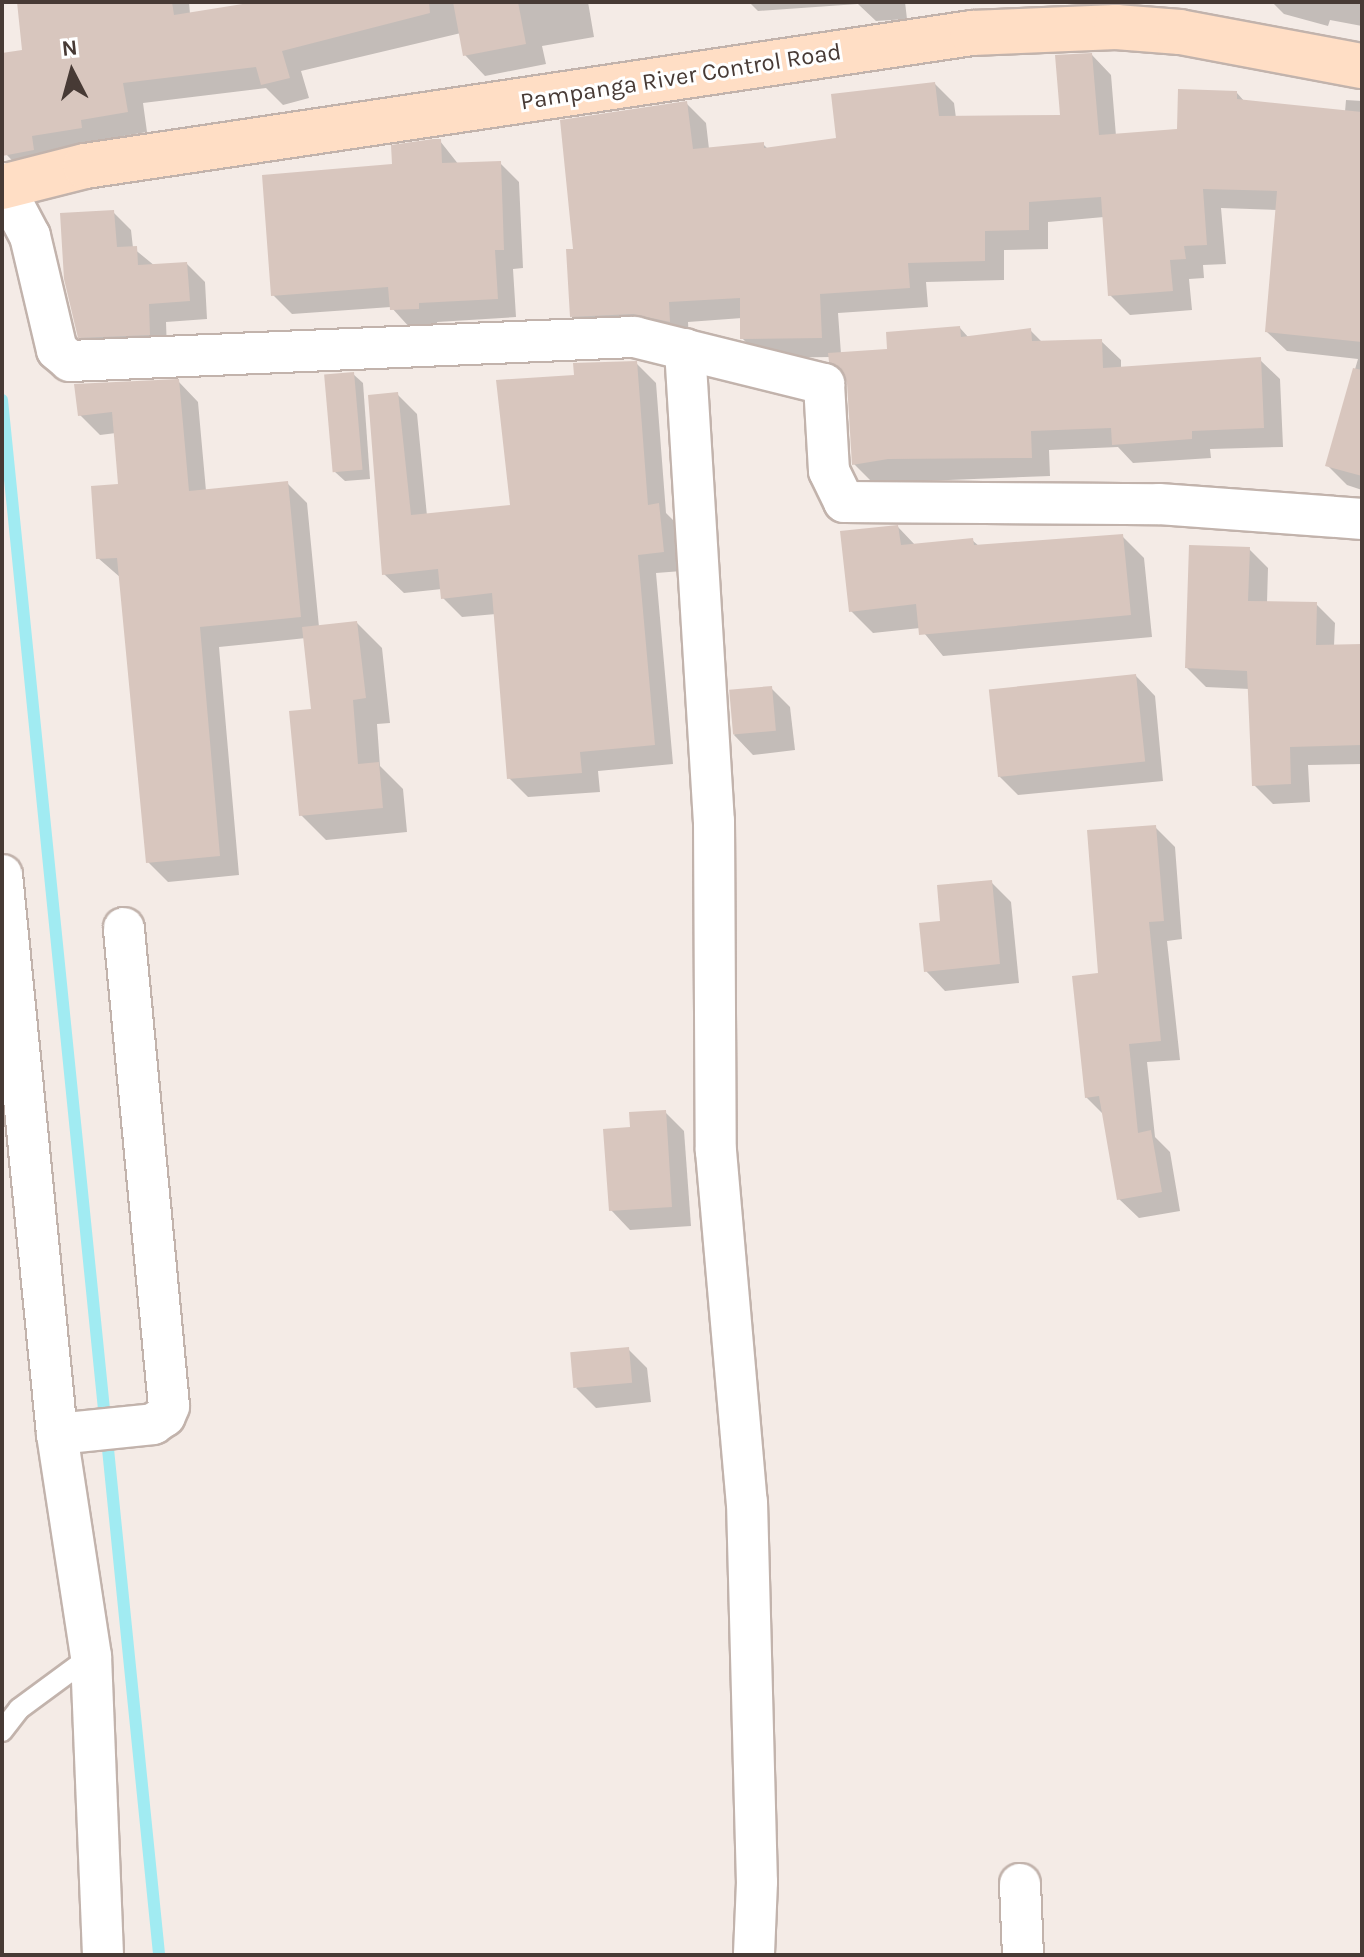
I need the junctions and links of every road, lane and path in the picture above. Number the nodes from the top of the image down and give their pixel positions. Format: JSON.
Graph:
{"nodes":[{"id":1,"x":1362,"y":66,"type":"edge"},
{"id":2,"x":3,"y":186,"type":"edge"},
{"id":3,"x":685,"y":349,"type":"junction"},
{"id":4,"x":1362,"y":519,"type":"edge"},
{"id":5,"x":2,"y":875,"type":"edge"},
{"id":6,"x":124,"y":928,"type":"dead end"},
{"id":7,"x":65,"y":1433,"type":"junction"},
{"id":8,"x":91,"y":1656,"type":"junction"},
{"id":9,"x":2,"y":1731,"type":"edge"},
{"id":10,"x":1020,"y":1884,"type":"dead end"},
{"id":11,"x":103,"y":1955,"type":"edge"},
{"id":12,"x":754,"y":1955,"type":"edge"},
{"id":13,"x":1023,"y":1955,"type":"edge"}],
"edges":[{"from":1,"to":2,"type":"main road","name":"Pampanga River Control Road"},
{"from":2,"to":3,"type":"street"},
{"from":3,"to":4,"type":"street"},
{"from":3,"to":12,"type":"street"},
{"from":5,"to":7,"type":"street"},
{"from":6,"to":7,"type":"street"},
{"from":7,"to":8,"type":"street"},
{"from":8,"to":9,"type":"lane"},
{"from":8,"to":11,"type":"street"},
{"from":10,"to":13,"type":"street"}]}
